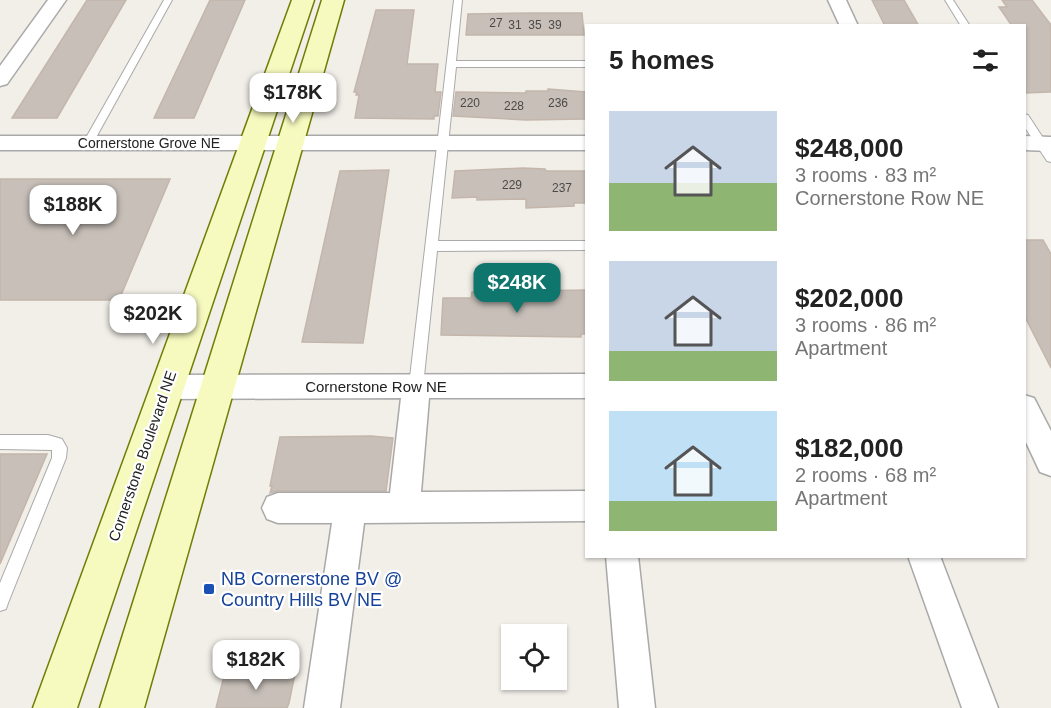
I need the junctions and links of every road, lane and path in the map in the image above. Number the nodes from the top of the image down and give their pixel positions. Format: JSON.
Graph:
{"nodes":[{"id":1,"x":57,"y":0,"type":"edge"},
{"id":2,"x":168,"y":0,"type":"edge"},
{"id":3,"x":303,"y":0,"type":"edge"},
{"id":4,"x":333,"y":0,"type":"edge"},
{"id":5,"x":458,"y":0,"type":"edge"},
{"id":6,"x":837,"y":0,"type":"edge"},
{"id":7,"x":949,"y":0,"type":"edge"},
{"id":8,"x":848,"y":24,"type":"edge"},
{"id":9,"x":965,"y":24,"type":"edge"},
{"id":10,"x":452,"y":64,"type":"junction"},
{"id":11,"x":585,"y":64,"type":"edge"},
{"id":12,"x":0,"y":80,"type":"edge"},
{"id":13,"x":1026,"y":120,"type":"edge"},
{"id":14,"x":0,"y":143,"type":"edge"},
{"id":15,"x":88,"y":143,"type":"junction"},
{"id":16,"x":253,"y":143,"type":"junction"},
{"id":17,"x":292,"y":143,"type":"junction"},
{"id":18,"x":444,"y":143,"type":"junction"},
{"id":19,"x":585,"y":143,"type":"edge"},
{"id":20,"x":1042,"y":147,"type":"edge"},
{"id":21,"x":432,"y":246,"type":"junction"},
{"id":22,"x":585,"y":246,"type":"edge"},
{"id":23,"x":216,"y":386,"type":"junction"},
{"id":24,"x":416,"y":386,"type":"junction"},
{"id":25,"x":585,"y":386,"type":"edge"},
{"id":26,"x":165,"y":387,"type":"junction"},
{"id":27,"x":1026,"y":411,"type":"edge"},
{"id":28,"x":0,"y":442,"type":"edge"},
{"id":29,"x":1051,"y":462,"type":"edge"},
{"id":30,"x":585,"y":506,"type":"edge"},
{"id":31,"x":404,"y":507,"type":"junction"},
{"id":32,"x":278,"y":508,"type":"dead end"},
{"id":33,"x":350,"y":508,"type":"junction"},
{"id":34,"x":622,"y":558,"type":"edge"},
{"id":35,"x":925,"y":558,"type":"edge"},
{"id":36,"x":0,"y":603,"type":"edge"},
{"id":37,"x":55,"y":708,"type":"edge"},
{"id":38,"x":122,"y":708,"type":"edge"},
{"id":39,"x":321,"y":708,"type":"edge"},
{"id":40,"x":637,"y":708,"type":"edge"},
{"id":41,"x":980,"y":708,"type":"edge"}],
"edges":[{"from":1,"to":12,"type":"street"},
{"from":2,"to":15,"type":"lane"},
{"from":3,"to":16,"type":"street","name":"Cornerstone Boulevard NE"},
{"from":4,"to":17,"type":"street"},
{"from":5,"to":10,"type":"lane"},
{"from":6,"to":8,"type":"street"},
{"from":7,"to":9,"type":"lane"},
{"from":10,"to":11,"type":"lane"},
{"from":10,"to":18,"type":"lane"},
{"from":13,"to":20,"type":"lane"},
{"from":14,"to":15,"type":"street","name":"Cornerstone Grove NE"},
{"from":15,"to":16,"type":"street","name":"Cornerstone Grove NE"},
{"from":16,"to":17,"type":"street","name":"Cornerstone Grove NE"},
{"from":16,"to":26,"type":"street","name":"Cornerstone Boulevard NE"},
{"from":17,"to":18,"type":"street","name":"Cornerstone Grove NE"},
{"from":17,"to":23,"type":"street"},
{"from":18,"to":19,"type":"street","name":"Cornerstone Grove NE"},
{"from":18,"to":21,"type":"lane"},
{"from":21,"to":22,"type":"lane"},
{"from":21,"to":24,"type":"lane"},
{"from":23,"to":24,"type":"street","name":"Cornerstone Row NE"},
{"from":23,"to":26,"type":"street","name":"Cornerstone Row NE"},
{"from":23,"to":38,"type":"street"},
{"from":24,"to":25,"type":"street","name":"Cornerstone Row NE"},
{"from":24,"to":31,"type":"street"},
{"from":26,"to":37,"type":"street","name":"Cornerstone Boulevard NE"},
{"from":27,"to":29,"type":"street"},
{"from":28,"to":36,"type":"lane"},
{"from":30,"to":31,"type":"street"},
{"from":31,"to":33,"type":"street"},
{"from":32,"to":33,"type":"street"},
{"from":33,"to":39,"type":"street"},
{"from":34,"to":40,"type":"street"},
{"from":35,"to":41,"type":"street"}]}
